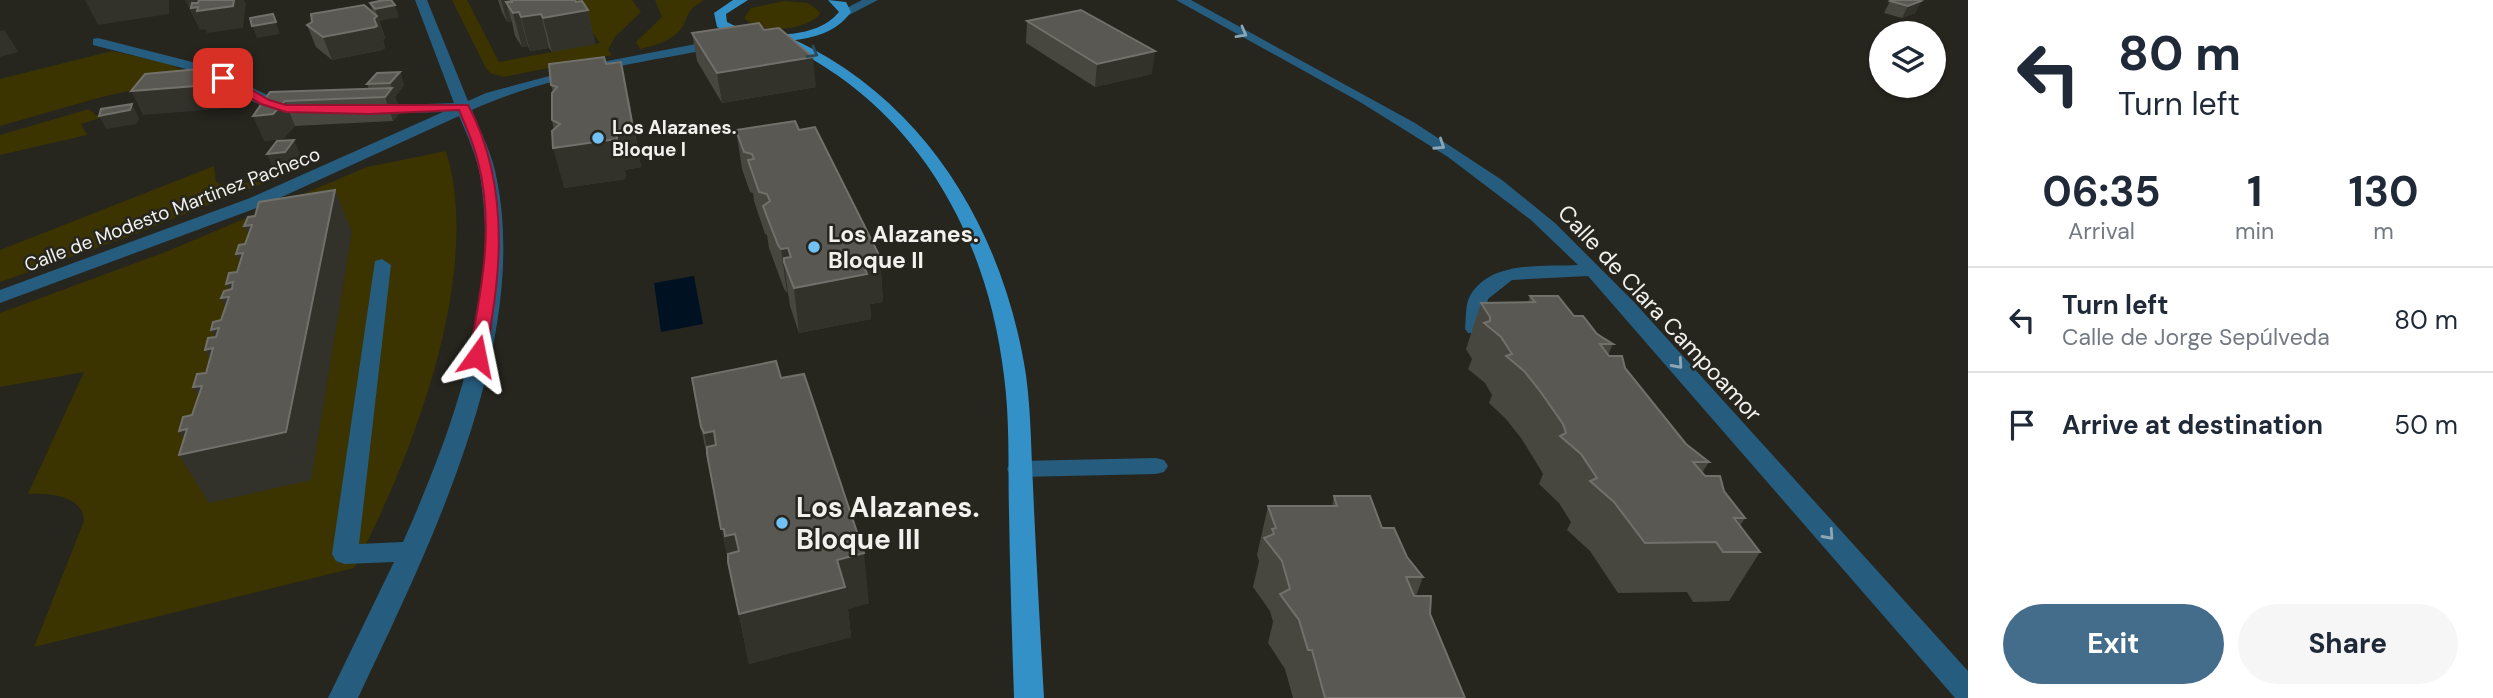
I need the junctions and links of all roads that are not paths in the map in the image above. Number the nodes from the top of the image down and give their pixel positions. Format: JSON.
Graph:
{"nodes":[{"id":1,"x":422,"y":0,"type":"edge"},
{"id":2,"x":834,"y":0,"type":"edge"},
{"id":3,"x":872,"y":0,"type":"edge"},
{"id":4,"x":1182,"y":0,"type":"edge"},
{"id":5,"x":737,"y":1,"type":"edge"},
{"id":6,"x":845,"y":12,"type":"junction"},
{"id":7,"x":721,"y":24,"type":"junction"},
{"id":8,"x":769,"y":37,"type":"junction"},
{"id":9,"x":827,"y":41,"type":"junction"},
{"id":10,"x":98,"y":42,"type":"dead end"},
{"id":11,"x":675,"y":50,"type":"junction"},
{"id":12,"x":847,"y":75,"type":"junction"},
{"id":13,"x":464,"y":107,"type":"junction"},
{"id":14,"x":305,"y":110,"type":"edge"},
{"id":15,"x":356,"y":110,"type":"edge"},
{"id":16,"x":382,"y":265,"type":"dead end"},
{"id":17,"x":1593,"y":270,"type":"junction"},
{"id":18,"x":0,"y":297,"type":"edge"},
{"id":19,"x":1475,"y":329,"type":"dead end"},
{"id":20,"x":1156,"y":466,"type":"dead end"},
{"id":21,"x":1019,"y":469,"type":"junction"},
{"id":22,"x":413,"y":552,"type":"junction"},
{"id":23,"x":1968,"y":692,"type":"edge"},
{"id":24,"x":343,"y":698,"type":"edge"},
{"id":25,"x":1029,"y":698,"type":"edge"}],
"edges":[{"from":1,"to":13,"type":"street"},
{"from":2,"to":6,"type":"main road"},
{"from":3,"to":6,"type":"street"},
{"from":4,"to":17,"type":"street","name":"Calle de Clara Campoamor","one_way":true},
{"from":5,"to":7,"type":"main road"},
{"from":6,"to":9,"type":"main road"},
{"from":7,"to":8,"type":"main road"},
{"from":7,"to":11,"type":"street"},
{"from":8,"to":9,"type":"main road"},
{"from":8,"to":11,"type":"street"},
{"from":8,"to":12,"type":"main road","one_way":true},
{"from":9,"to":12,"type":"main road"},
{"from":10,"to":14,"type":"street"},
{"from":11,"to":13,"type":"street","name":"Calle de Modesto Martinez Pacheco"},
{"from":12,"to":21,"type":"main road"},
{"from":13,"to":15,"type":"street"},
{"from":13,"to":18,"type":"street","name":"Calle de Modesto Martinez Pacheco"},
{"from":13,"to":22,"type":"street"},
{"from":16,"to":22,"type":"street"},
{"from":17,"to":19,"type":"street"},
{"from":17,"to":23,"type":"street","name":"Calle de Clara Campoamor","one_way":true},
{"from":20,"to":21,"type":"street"},
{"from":21,"to":25,"type":"main road"},
{"from":22,"to":24,"type":"street"}]}
